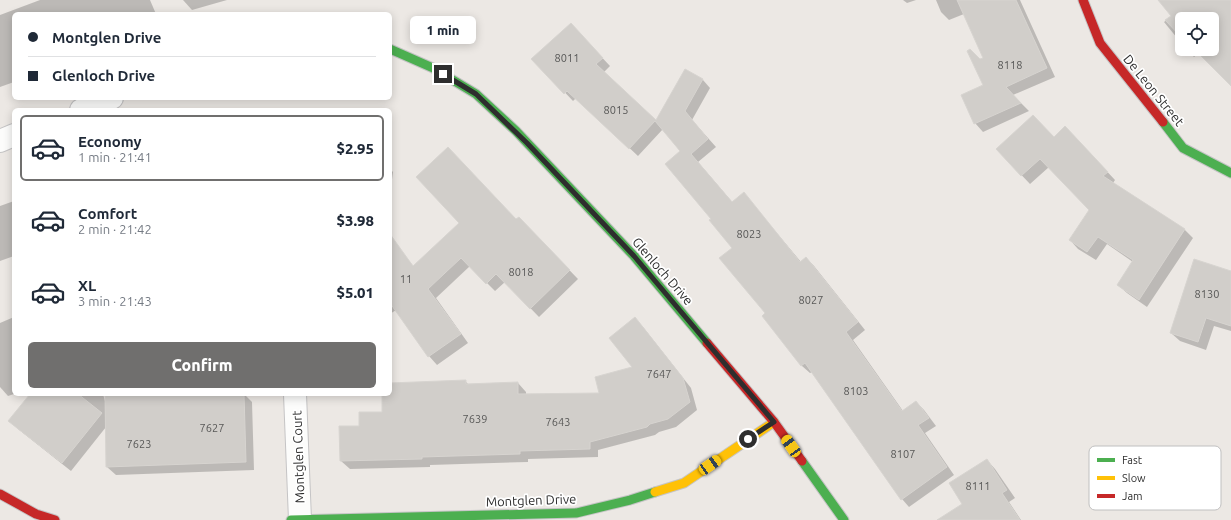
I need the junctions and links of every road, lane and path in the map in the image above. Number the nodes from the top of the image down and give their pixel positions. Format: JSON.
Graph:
{"nodes":[{"id":1,"x":1083,"y":0,"type":"edge"},
{"id":2,"x":392,"y":50,"type":"edge"},
{"id":3,"x":107,"y":100,"type":"edge"},
{"id":4,"x":86,"y":108,"type":"edge"},
{"id":5,"x":12,"y":136,"type":"edge"},
{"id":6,"x":0,"y":141,"type":"edge"},
{"id":7,"x":1231,"y":173,"type":"edge"},
{"id":8,"x":296,"y":396,"type":"edge"},
{"id":9,"x":774,"y":422,"type":"junction"},
{"id":10,"x":0,"y":494,"type":"edge"},
{"id":11,"x":55,"y":520,"type":"edge"},
{"id":12,"x":291,"y":520,"type":"edge"},
{"id":13,"x":300,"y":520,"type":"edge"},
{"id":14,"x":844,"y":520,"type":"edge"}],
"edges":[{"from":1,"to":7,"type":"street","name":"De Leon Street"},
{"from":2,"to":9,"type":"street","name":"Glenloch Drive"},
{"from":3,"to":4,"type":"street"},
{"from":5,"to":6,"type":"street"},
{"from":8,"to":13,"type":"street","name":"Montglen Court"},
{"from":9,"to":13,"type":"street","name":"Montglen Drive"},
{"from":9,"to":14,"type":"street","name":"Glenloch Drive"},
{"from":10,"to":11,"type":"street"},
{"from":12,"to":13,"type":"street","name":"Montglen Drive"}]}
